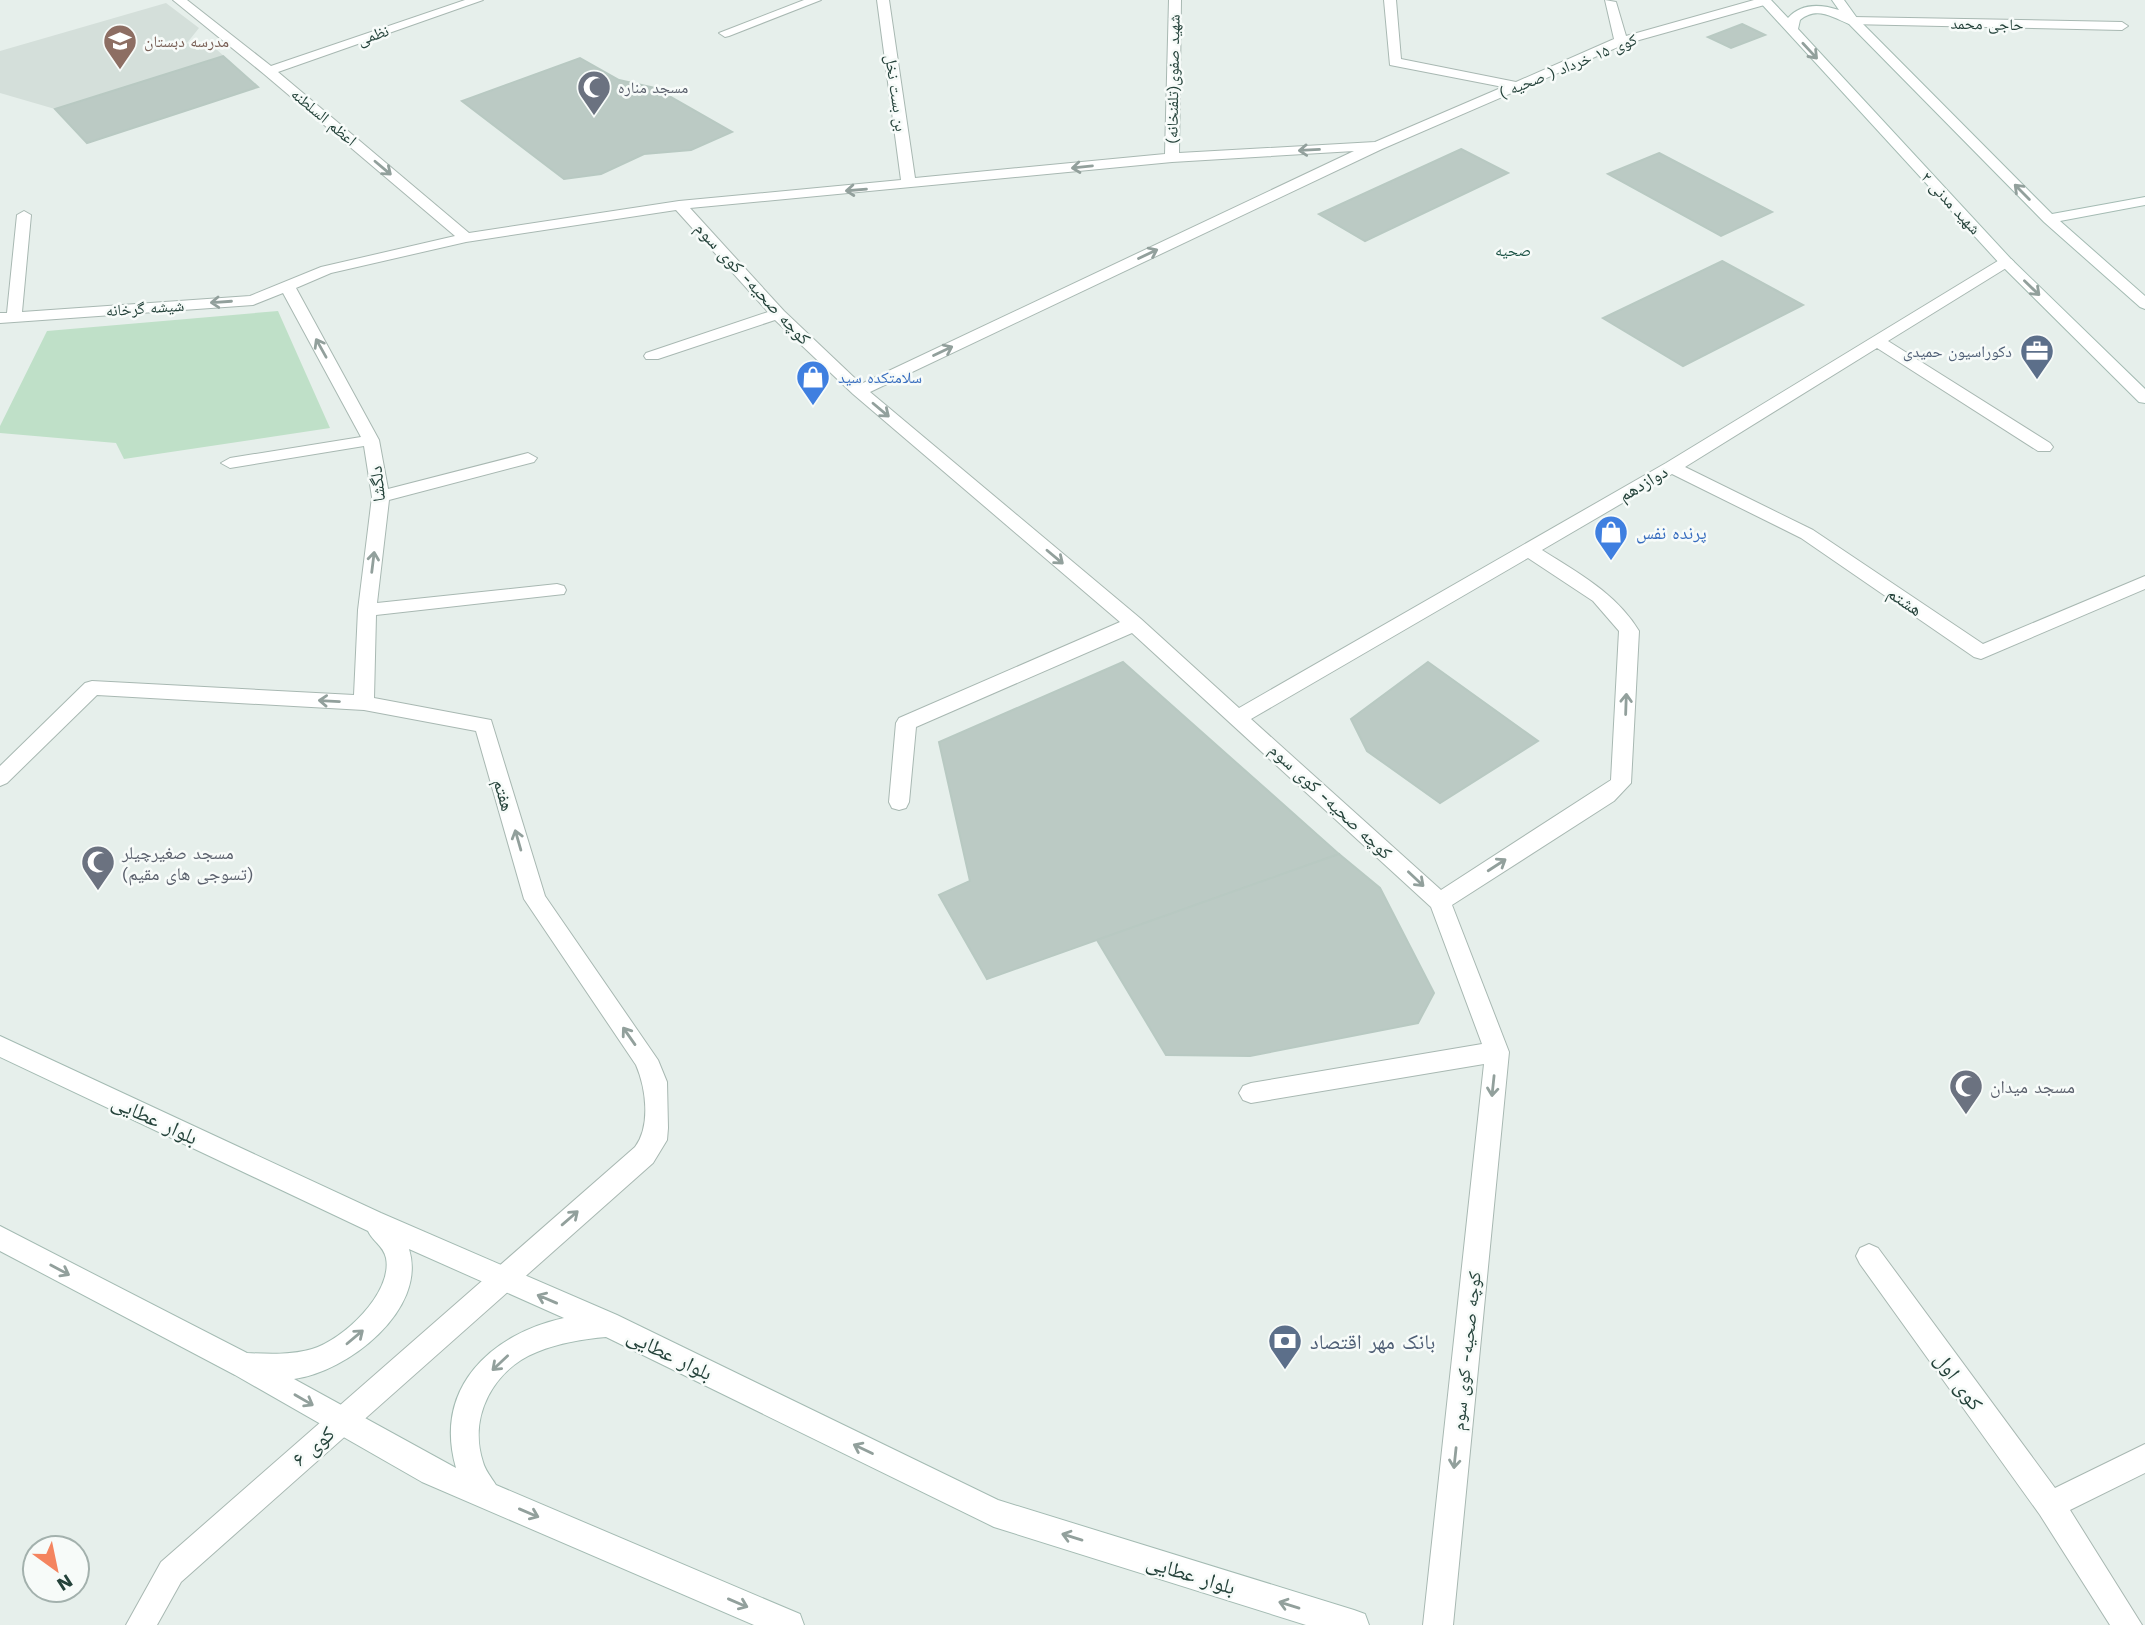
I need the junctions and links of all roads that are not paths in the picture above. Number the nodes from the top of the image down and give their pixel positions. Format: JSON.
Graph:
{"nodes":[{"id":1,"x":179,"y":0,"type":"edge"},
{"id":2,"x":477,"y":0,"type":"edge"},
{"id":3,"x":815,"y":0,"type":"edge"},
{"id":4,"x":883,"y":0,"type":"edge"},
{"id":5,"x":1175,"y":0,"type":"edge"},
{"id":6,"x":1390,"y":0,"type":"edge"},
{"id":7,"x":1764,"y":0,"type":"edge"},
{"id":8,"x":1838,"y":0,"type":"edge"},
{"id":9,"x":1609,"y":2,"type":"dead end"},
{"id":10,"x":1857,"y":25,"type":"junction"},
{"id":11,"x":2122,"y":26,"type":"dead end"},
{"id":12,"x":1791,"y":30,"type":"junction"},
{"id":13,"x":725,"y":33,"type":"dead end"},
{"id":14,"x":1621,"y":41,"type":"junction"},
{"id":15,"x":269,"y":71,"type":"junction"},
{"id":16,"x":1518,"y":86,"type":"junction"},
{"id":17,"x":1377,"y":146,"type":"junction"},
{"id":18,"x":1172,"y":158,"type":"junction"},
{"id":19,"x":909,"y":185,"type":"junction"},
{"id":20,"x":2145,"y":201,"type":"edge"},
{"id":21,"x":679,"y":205,"type":"junction"},
{"id":22,"x":24,"y":215,"type":"dead end"},
{"id":23,"x":2049,"y":219,"type":"junction"},
{"id":24,"x":466,"y":238,"type":"junction"},
{"id":25,"x":2006,"y":262,"type":"junction"},
{"id":26,"x":287,"y":286,"type":"junction"},
{"id":27,"x":2145,"y":304,"type":"edge"},
{"id":28,"x":778,"y":314,"type":"junction"},
{"id":29,"x":7,"y":317,"type":"edge"},
{"id":30,"x":1879,"y":342,"type":"junction"},
{"id":31,"x":652,"y":356,"type":"dead end"},
{"id":32,"x":859,"y":391,"type":"junction"},
{"id":33,"x":2145,"y":398,"type":"edge"},
{"id":34,"x":371,"y":440,"type":"junction"},
{"id":35,"x":2044,"y":447,"type":"dead end"},
{"id":36,"x":528,"y":458,"type":"dead end"},
{"id":37,"x":230,"y":463,"type":"dead end"},
{"id":38,"x":1672,"y":467,"type":"junction"},
{"id":39,"x":381,"y":497,"type":"junction"},
{"id":40,"x":1530,"y":550,"type":"junction"},
{"id":41,"x":2145,"y":582,"type":"edge"},
{"id":42,"x":557,"y":590,"type":"dead end"},
{"id":43,"x":367,"y":610,"type":"junction"},
{"id":44,"x":1134,"y":624,"type":"junction"},
{"id":45,"x":364,"y":703,"type":"junction"},
{"id":46,"x":1239,"y":717,"type":"junction"},
{"id":47,"x":0,"y":778,"type":"edge"},
{"id":48,"x":899,"y":802,"type":"dead end"},
{"id":49,"x":1440,"y":902,"type":"junction"},
{"id":50,"x":0,"y":1046,"type":"edge"},
{"id":51,"x":1497,"y":1052,"type":"junction"},
{"id":52,"x":1251,"y":1093,"type":"dead end"},
{"id":53,"x":372,"y":1221,"type":"junction"},
{"id":54,"x":0,"y":1238,"type":"edge"},
{"id":55,"x":1869,"y":1256,"type":"dead end"},
{"id":56,"x":500,"y":1279,"type":"junction"},
{"id":57,"x":608,"y":1324,"type":"junction"},
{"id":58,"x":245,"y":1366,"type":"junction"},
{"id":59,"x":342,"y":1421,"type":"junction"},
{"id":60,"x":2145,"y":1458,"type":"edge"},
{"id":61,"x":486,"y":1495,"type":"junction"},
{"id":62,"x":2050,"y":1505,"type":"junction"},
{"id":63,"x":141,"y":1625,"type":"edge"},
{"id":64,"x":789,"y":1625,"type":"edge"},
{"id":65,"x":1354,"y":1625,"type":"edge"},
{"id":66,"x":1437,"y":1625,"type":"edge"},
{"id":67,"x":2127,"y":1625,"type":"edge"}],
"edges":[{"from":1,"to":15,"type":"street","name":"اعظم السلطنه"},
{"from":2,"to":15,"type":"street","name":"نظمی"},
{"from":3,"to":13,"type":"street"},
{"from":4,"to":19,"type":"street","name":"بن بست نخل"},
{"from":5,"to":18,"type":"street","name":"شهید صفوی(تلفنخانه)"},
{"from":6,"to":16,"type":"street"},
{"from":7,"to":12,"type":"street","name":"شهید مدنی ۲"},
{"from":7,"to":14,"type":"street","name":"کوی ۱۵ خرداد ( صحیه )"},
{"from":8,"to":10,"type":"street"},
{"from":9,"to":14,"type":"street"},
{"from":10,"to":11,"type":"street","name":"حاجی محمد"},
{"from":10,"to":12,"type":"street"},
{"from":23,"to":10,"type":"street","one_way":true},
{"from":12,"to":25,"type":"street","name":"شهید مدنی ۲","one_way":true},
{"from":14,"to":16,"type":"street","name":"کوی ۱۵ خرداد ( صحیه )"},
{"from":15,"to":24,"type":"street","name":"اعظم السلطنه","one_way":true},
{"from":16,"to":17,"type":"street","name":"کوی ۱۵ خرداد ( صحیه )"},
{"from":17,"to":18,"type":"street","name":"شیشه گرخانه","one_way":true},
{"from":32,"to":17,"type":"street","name":"کوی ۱۵ خرداد ( صحیه )","one_way":true},
{"from":18,"to":19,"type":"street","name":"شیشه گرخانه","one_way":true},
{"from":19,"to":21,"type":"street","name":"شیشه گرخانه","one_way":true},
{"from":20,"to":23,"type":"street"},
{"from":21,"to":24,"type":"street","name":"شیشه گرخانه"},
{"from":21,"to":28,"type":"street","name":"کوچه صحیه- کوی سوم"},
{"from":22,"to":29,"type":"street"},
{"from":23,"to":27,"type":"street"},
{"from":24,"to":26,"type":"street","name":"شیشه گرخانه"},
{"from":25,"to":30,"type":"street","name":"دوازدهم"},
{"from":25,"to":33,"type":"street","name":"شهید مدنی ۲","one_way":true},
{"from":26,"to":29,"type":"street","name":"شیشه گرخانه","one_way":true},
{"from":34,"to":26,"type":"street","name":"دلگشا","one_way":true},
{"from":28,"to":31,"type":"street"},
{"from":28,"to":32,"type":"street","name":"کوچه صحیه- کوی سوم"},
{"from":30,"to":35,"type":"street"},
{"from":30,"to":38,"type":"street","name":"دوازدهم"},
{"from":32,"to":44,"type":"street","name":"کوچه صحیه- کوی سوم","one_way":true},
{"from":34,"to":37,"type":"street"},
{"from":34,"to":39,"type":"street","name":"دلگشا"},
{"from":36,"to":39,"type":"street"},
{"from":38,"to":40,"type":"street","name":"دوازدهم"},
{"from":38,"to":41,"type":"street","name":"هشتم"},
{"from":43,"to":39,"type":"street","name":"دلگشا","one_way":true},
{"from":40,"to":46,"type":"street","name":"دوازدهم"},
{"from":49,"to":40,"type":"street","one_way":true},
{"from":42,"to":43,"type":"street"},
{"from":43,"to":45,"type":"street","name":"دلگشا"},
{"from":44,"to":46,"type":"street","name":"کوچه صحیه- کوی سوم"},
{"from":44,"to":48,"type":"street"},
{"from":45,"to":47,"type":"street","name":"هفتم","one_way":true},
{"from":56,"to":45,"type":"street","name":"هفتم","one_way":true},
{"from":46,"to":49,"type":"street","name":"کوچه صحیه- کوی سوم","one_way":true},
{"from":49,"to":51,"type":"street","name":"کوچه صحیه- کوی سوم"},
{"from":50,"to":53,"type":"street","name":"بلوار عطایی"},
{"from":51,"to":52,"type":"street"},
{"from":51,"to":66,"type":"street","name":"کوچه صحیه- کوی سوم","one_way":true},
{"from":53,"to":56,"type":"street","name":"بلوار عطایی"},
{"from":58,"to":53,"type":"street","one_way":true},
{"from":54,"to":58,"type":"street","one_way":true},
{"from":55,"to":62,"type":"street","name":"کوی اول"},
{"from":57,"to":56,"type":"street","name":"بلوار عطایی","one_way":true},
{"from":56,"to":59,"type":"street","name":"کوی ۶"},
{"from":57,"to":61,"type":"street","one_way":true},
{"from":65,"to":57,"type":"street","name":"بلوار عطایی","one_way":true},
{"from":58,"to":59,"type":"street","one_way":true},
{"from":59,"to":61,"type":"street"},
{"from":59,"to":63,"type":"street","name":"کوی ۶"},
{"from":60,"to":62,"type":"street"},
{"from":61,"to":64,"type":"street","one_way":true},
{"from":62,"to":67,"type":"street","name":"کوی اول"}]}
